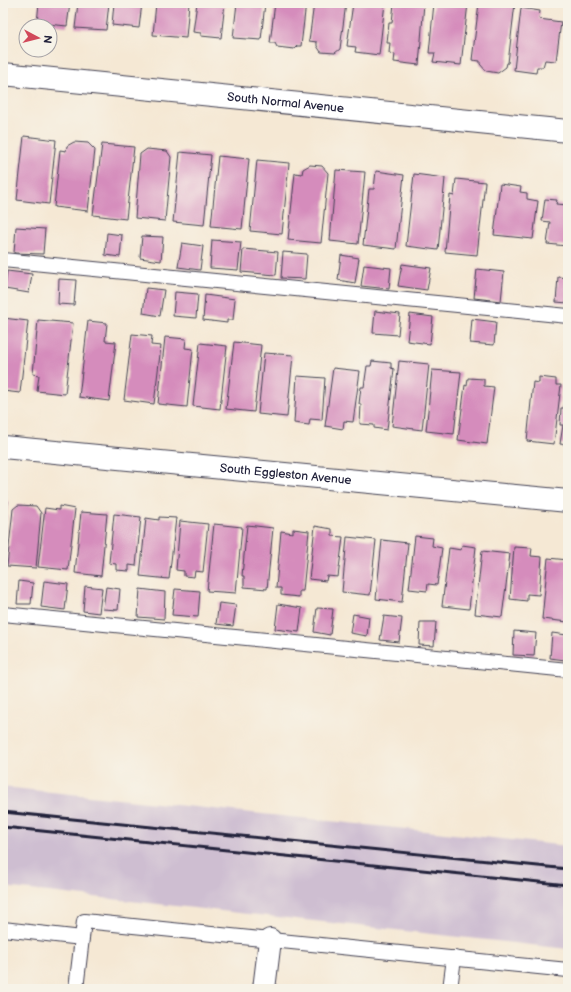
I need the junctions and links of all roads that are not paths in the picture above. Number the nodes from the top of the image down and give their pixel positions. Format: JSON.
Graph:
{"nodes":[{"id":1,"x":3,"y":74,"type":"edge"},
{"id":2,"x":568,"y":130,"type":"edge"},
{"id":3,"x":3,"y":260,"type":"edge"},
{"id":4,"x":568,"y":316,"type":"edge"},
{"id":5,"x":3,"y":447,"type":"edge"},
{"id":6,"x":568,"y":501,"type":"edge"},
{"id":7,"x":3,"y":614,"type":"edge"},
{"id":8,"x":568,"y":670,"type":"edge"},
{"id":9,"x":3,"y":929,"type":"edge"},
{"id":10,"x":82,"y":938,"type":"junction"},
{"id":11,"x":270,"y":940,"type":"junction"},
{"id":12,"x":454,"y":958,"type":"junction"},
{"id":13,"x":568,"y":970,"type":"edge"},
{"id":14,"x":76,"y":989,"type":"edge"},
{"id":15,"x":264,"y":989,"type":"edge"},
{"id":16,"x":450,"y":989,"type":"edge"}],
"edges":[{"from":1,"to":2,"type":"street","name":"South Normal Avenue"},
{"from":3,"to":4,"type":"lane"},
{"from":5,"to":6,"type":"street","name":"South Eggleston Avenue"},
{"from":7,"to":8,"type":"lane"},
{"from":9,"to":10,"type":"lane"},
{"from":10,"to":11,"type":"lane"},
{"from":10,"to":14,"type":"lane"},
{"from":11,"to":12,"type":"lane"},
{"from":11,"to":15,"type":"street"},
{"from":12,"to":13,"type":"lane"},
{"from":12,"to":16,"type":"lane"}]}
